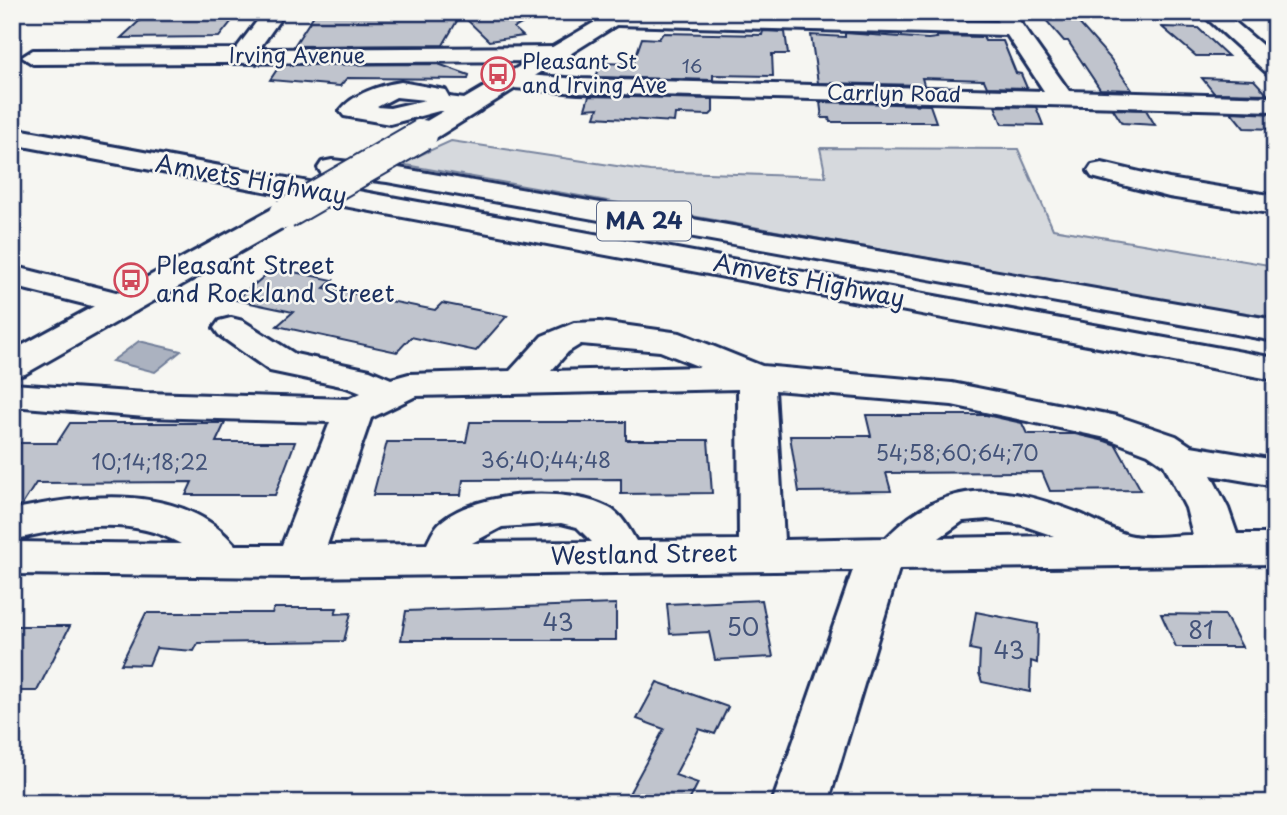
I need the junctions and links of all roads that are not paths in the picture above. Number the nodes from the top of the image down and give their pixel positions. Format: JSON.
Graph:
{"nodes":[{"id":1,"x":275,"y":12,"type":"edge"},
{"id":2,"x":1210,"y":12,"type":"edge"},
{"id":3,"x":621,"y":16,"type":"edge"},
{"id":4,"x":1008,"y":21,"type":"edge"},
{"id":5,"x":561,"y":54,"type":"junction"},
{"id":6,"x":242,"y":56,"type":"junction"},
{"id":7,"x":33,"y":57,"type":"dead end"},
{"id":8,"x":1275,"y":68,"type":"edge"},
{"id":9,"x":514,"y":81,"type":"junction"},
{"id":10,"x":1061,"y":98,"type":"junction"},
{"id":11,"x":439,"y":104,"type":"dead end"},
{"id":12,"x":1275,"y":104,"type":"edge"},
{"id":13,"x":471,"y":106,"type":"junction"},
{"id":14,"x":12,"y":112,"type":"edge"},
{"id":15,"x":12,"y":136,"type":"edge"},
{"id":16,"x":1102,"y":171,"type":"dead end"},
{"id":17,"x":1275,"y":205,"type":"edge"},
{"id":18,"x":12,"y":276,"type":"edge"},
{"id":19,"x":1118,"y":301,"type":"junction"},
{"id":20,"x":124,"y":303,"type":"junction"},
{"id":21,"x":1275,"y":317,"type":"edge"},
{"id":22,"x":231,"y":328,"type":"dead end"},
{"id":23,"x":1275,"y":331,"type":"edge"},
{"id":24,"x":12,"y":366,"type":"edge"},
{"id":25,"x":1275,"y":369,"type":"edge"},
{"id":26,"x":755,"y":377,"type":"junction"},
{"id":27,"x":391,"y":393,"type":"junction"},
{"id":28,"x":12,"y":395,"type":"edge"},
{"id":29,"x":354,"y":411,"type":"junction"},
{"id":30,"x":1179,"y":457,"type":"junction"},
{"id":31,"x":1275,"y":473,"type":"edge"},
{"id":32,"x":12,"y":525,"type":"edge"},
{"id":33,"x":1275,"y":549,"type":"edge"},
{"id":34,"x":1219,"y":550,"type":"junction"},
{"id":35,"x":890,"y":553,"type":"junction"},
{"id":36,"x":762,"y":555,"type":"junction"},
{"id":37,"x":12,"y":558,"type":"edge"},
{"id":38,"x":223,"y":560,"type":"junction"},
{"id":39,"x":299,"y":561,"type":"junction"},
{"id":40,"x":800,"y":803,"type":"edge"}],
"edges":[{"from":1,"to":6,"type":"main road"},
{"from":2,"to":8,"type":"main road"},
{"from":3,"to":4,"type":"main road"},
{"from":3,"to":5,"type":"main road"},
{"from":4,"to":10,"type":"main road"},
{"from":5,"to":6,"type":"main road","name":"Irving Avenue"},
{"from":5,"to":9,"type":"main road"},
{"from":6,"to":7,"type":"main road","name":"Irving Avenue"},
{"from":9,"to":10,"type":"main road","name":"Carrlyn Road"},
{"from":9,"to":13,"type":"main road"},
{"from":10,"to":12,"type":"main road","name":"Carrlyn Road"},
{"from":11,"to":13,"type":"main road"},
{"from":13,"to":20,"type":"main road","bridge":true},
{"from":14,"to":19,"type":"main road","name":"Amvets Highway","number":"MA 24"},
{"from":15,"to":25,"type":"main road","name":"Amvets Highway","number":"MA 24"},
{"from":16,"to":17,"type":"main road"},
{"from":18,"to":20,"type":"main road"},
{"from":19,"to":21,"type":"main road"},
{"from":19,"to":23,"type":"main road","name":"Amvets Highway","number":"MA 24"},
{"from":20,"to":24,"type":"main road"},
{"from":22,"to":27,"type":"main road"},
{"from":26,"to":27,"type":"main road"},
{"from":26,"to":30,"type":"main road"},
{"from":26,"to":36,"type":"main road"},
{"from":27,"to":29,"type":"main road"},
{"from":28,"to":29,"type":"main road"},
{"from":29,"to":39,"type":"main road"},
{"from":30,"to":31,"type":"main road"},
{"from":30,"to":34,"type":"main road"},
{"from":32,"to":38,"type":"main road"},
{"from":33,"to":34,"type":"main road","name":"Westland Street"},
{"from":34,"to":35,"type":"main road","name":"Westland Street"},
{"from":35,"to":36,"type":"main road","name":"Westland Street"},
{"from":35,"to":40,"type":"main road"},
{"from":36,"to":39,"type":"main road","name":"Westland Street"},
{"from":37,"to":38,"type":"main road","name":"Westland Street"},
{"from":38,"to":39,"type":"main road","name":"Westland Street"}]}
